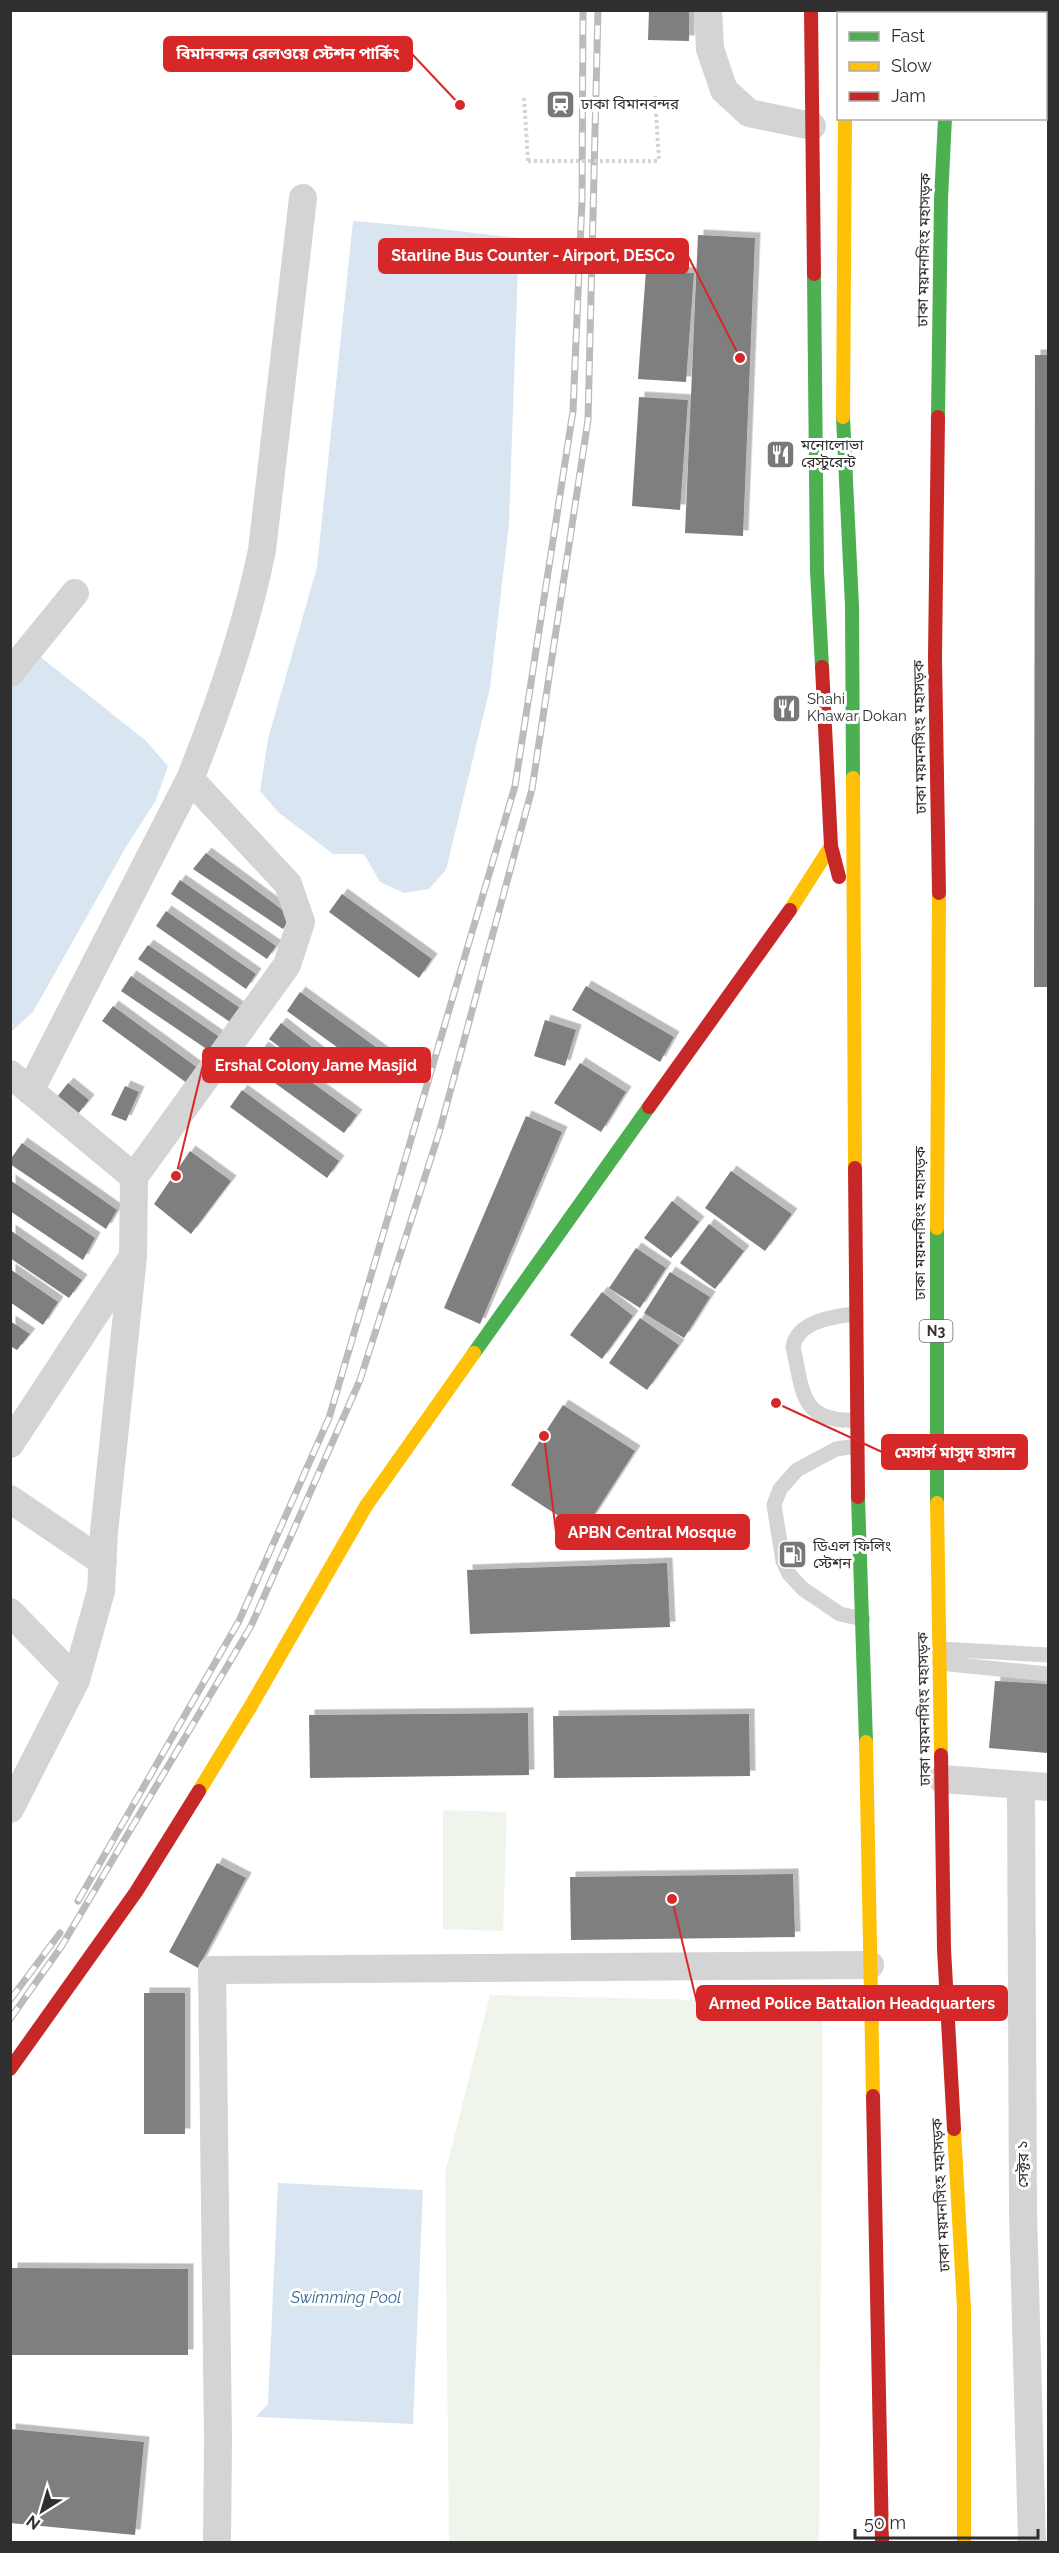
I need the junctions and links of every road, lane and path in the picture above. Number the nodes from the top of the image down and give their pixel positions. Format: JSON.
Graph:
{"nodes":[{"id":1,"x":708,"y":10,"type":"edge"},
{"id":2,"x":811,"y":10,"type":"edge"},
{"id":3,"x":655,"y":96,"type":"dead end"},
{"id":4,"x":524,"y":98,"type":"dead end"},
{"id":5,"x":845,"y":120,"type":"edge"},
{"id":6,"x":945,"y":120,"type":"edge"},
{"id":7,"x":812,"y":126,"type":"junction"},
{"id":8,"x":303,"y":198,"type":"dead end"},
{"id":9,"x":75,"y":593,"type":"dead end"},
{"id":10,"x":10,"y":673,"type":"edge"},
{"id":11,"x":190,"y":778,"type":"junction"},
{"id":12,"x":831,"y":846,"type":"junction"},
{"id":13,"x":854,"y":934,"type":"junction"},
{"id":14,"x":20,"y":1082,"type":"edge"},
{"id":15,"x":134,"y":1177,"type":"junction"},
{"id":16,"x":133,"y":1257,"type":"junction"},
{"id":17,"x":856,"y":1314,"type":"junction"},
{"id":18,"x":856,"y":1420,"type":"junction"},
{"id":19,"x":10,"y":1444,"type":"edge"},
{"id":20,"x":856,"y":1446,"type":"junction"},
{"id":21,"x":10,"y":1500,"type":"edge"},
{"id":22,"x":103,"y":1562,"type":"junction"},
{"id":23,"x":10,"y":1612,"type":"edge"},
{"id":24,"x":863,"y":1619,"type":"junction"},
{"id":25,"x":1048,"y":1655,"type":"edge"},
{"id":26,"x":940,"y":1656,"type":"junction"},
{"id":27,"x":1048,"y":1674,"type":"edge"},
{"id":28,"x":76,"y":1680,"type":"junction"},
{"id":29,"x":942,"y":1779,"type":"junction"},
{"id":30,"x":1035,"y":1786,"type":"edge"},
{"id":31,"x":10,"y":1809,"type":"edge"},
{"id":32,"x":870,"y":1965,"type":"junction"},
{"id":33,"x":1036,"y":2006,"type":"edge"},
{"id":34,"x":10,"y":2069,"type":"edge"},
{"id":35,"x":1036,"y":2213,"type":"edge"},
{"id":36,"x":1039,"y":2419,"type":"edge"},
{"id":37,"x":217,"y":2542,"type":"edge"},
{"id":38,"x":882,"y":2542,"type":"edge"},
{"id":39,"x":964,"y":2542,"type":"edge"},
{"id":40,"x":1032,"y":2542,"type":"edge"}],
"edges":[{"from":1,"to":7,"type":"street"},
{"from":2,"to":7,"type":"main road"},
{"from":3,"to":4,"type":"path","bridge":true},
{"from":5,"to":13,"type":"main road"},
{"from":6,"to":26,"type":"main road","name":"ঢাকা ময়মনসিংহ মহাসড়ক","number":"N3"},
{"from":7,"to":12,"type":"main road"},
{"from":8,"to":11,"type":"street"},
{"from":9,"to":10,"type":"street"},
{"from":11,"to":14,"type":"street"},
{"from":11,"to":15,"type":"street"},
{"from":12,"to":13,"type":"main road"},
{"from":12,"to":34,"type":"main road"},
{"from":13,"to":17,"type":"main road"},
{"from":14,"to":15,"type":"street"},
{"from":15,"to":16,"type":"street"},
{"from":16,"to":19,"type":"street"},
{"from":16,"to":22,"type":"street"},
{"from":17,"to":18,"type":"main road"},
{"from":17,"to":18,"type":"lane"},
{"from":18,"to":20,"type":"main road"},
{"from":20,"to":24,"type":"main road"},
{"from":20,"to":24,"type":"lane"},
{"from":21,"to":22,"type":"street"},
{"from":22,"to":28,"type":"street"},
{"from":23,"to":28,"type":"street"},
{"from":24,"to":32,"type":"main road"},
{"from":25,"to":26,"type":"lane"},
{"from":26,"to":27,"type":"lane"},
{"from":26,"to":29,"type":"main road","name":"ঢাকা ময়মনসিংহ মহাসড়ক","number":"N3"},
{"from":28,"to":31,"type":"street"},
{"from":29,"to":30,"type":"street"},
{"from":29,"to":39,"type":"main road","name":"ঢাকা ময়মনসিংহ মহাসড়ক","number":"N3"},
{"from":30,"to":33,"type":"street","name":"সেক্টর ১"},
{"from":32,"to":37,"type":"street"},
{"from":32,"to":38,"type":"main road"},
{"from":33,"to":35,"type":"street","name":"সেক্টর ১"},
{"from":35,"to":36,"type":"street","name":"সেক্টর ১"},
{"from":36,"to":40,"type":"street","name":"সেক্টর ১"}]}
